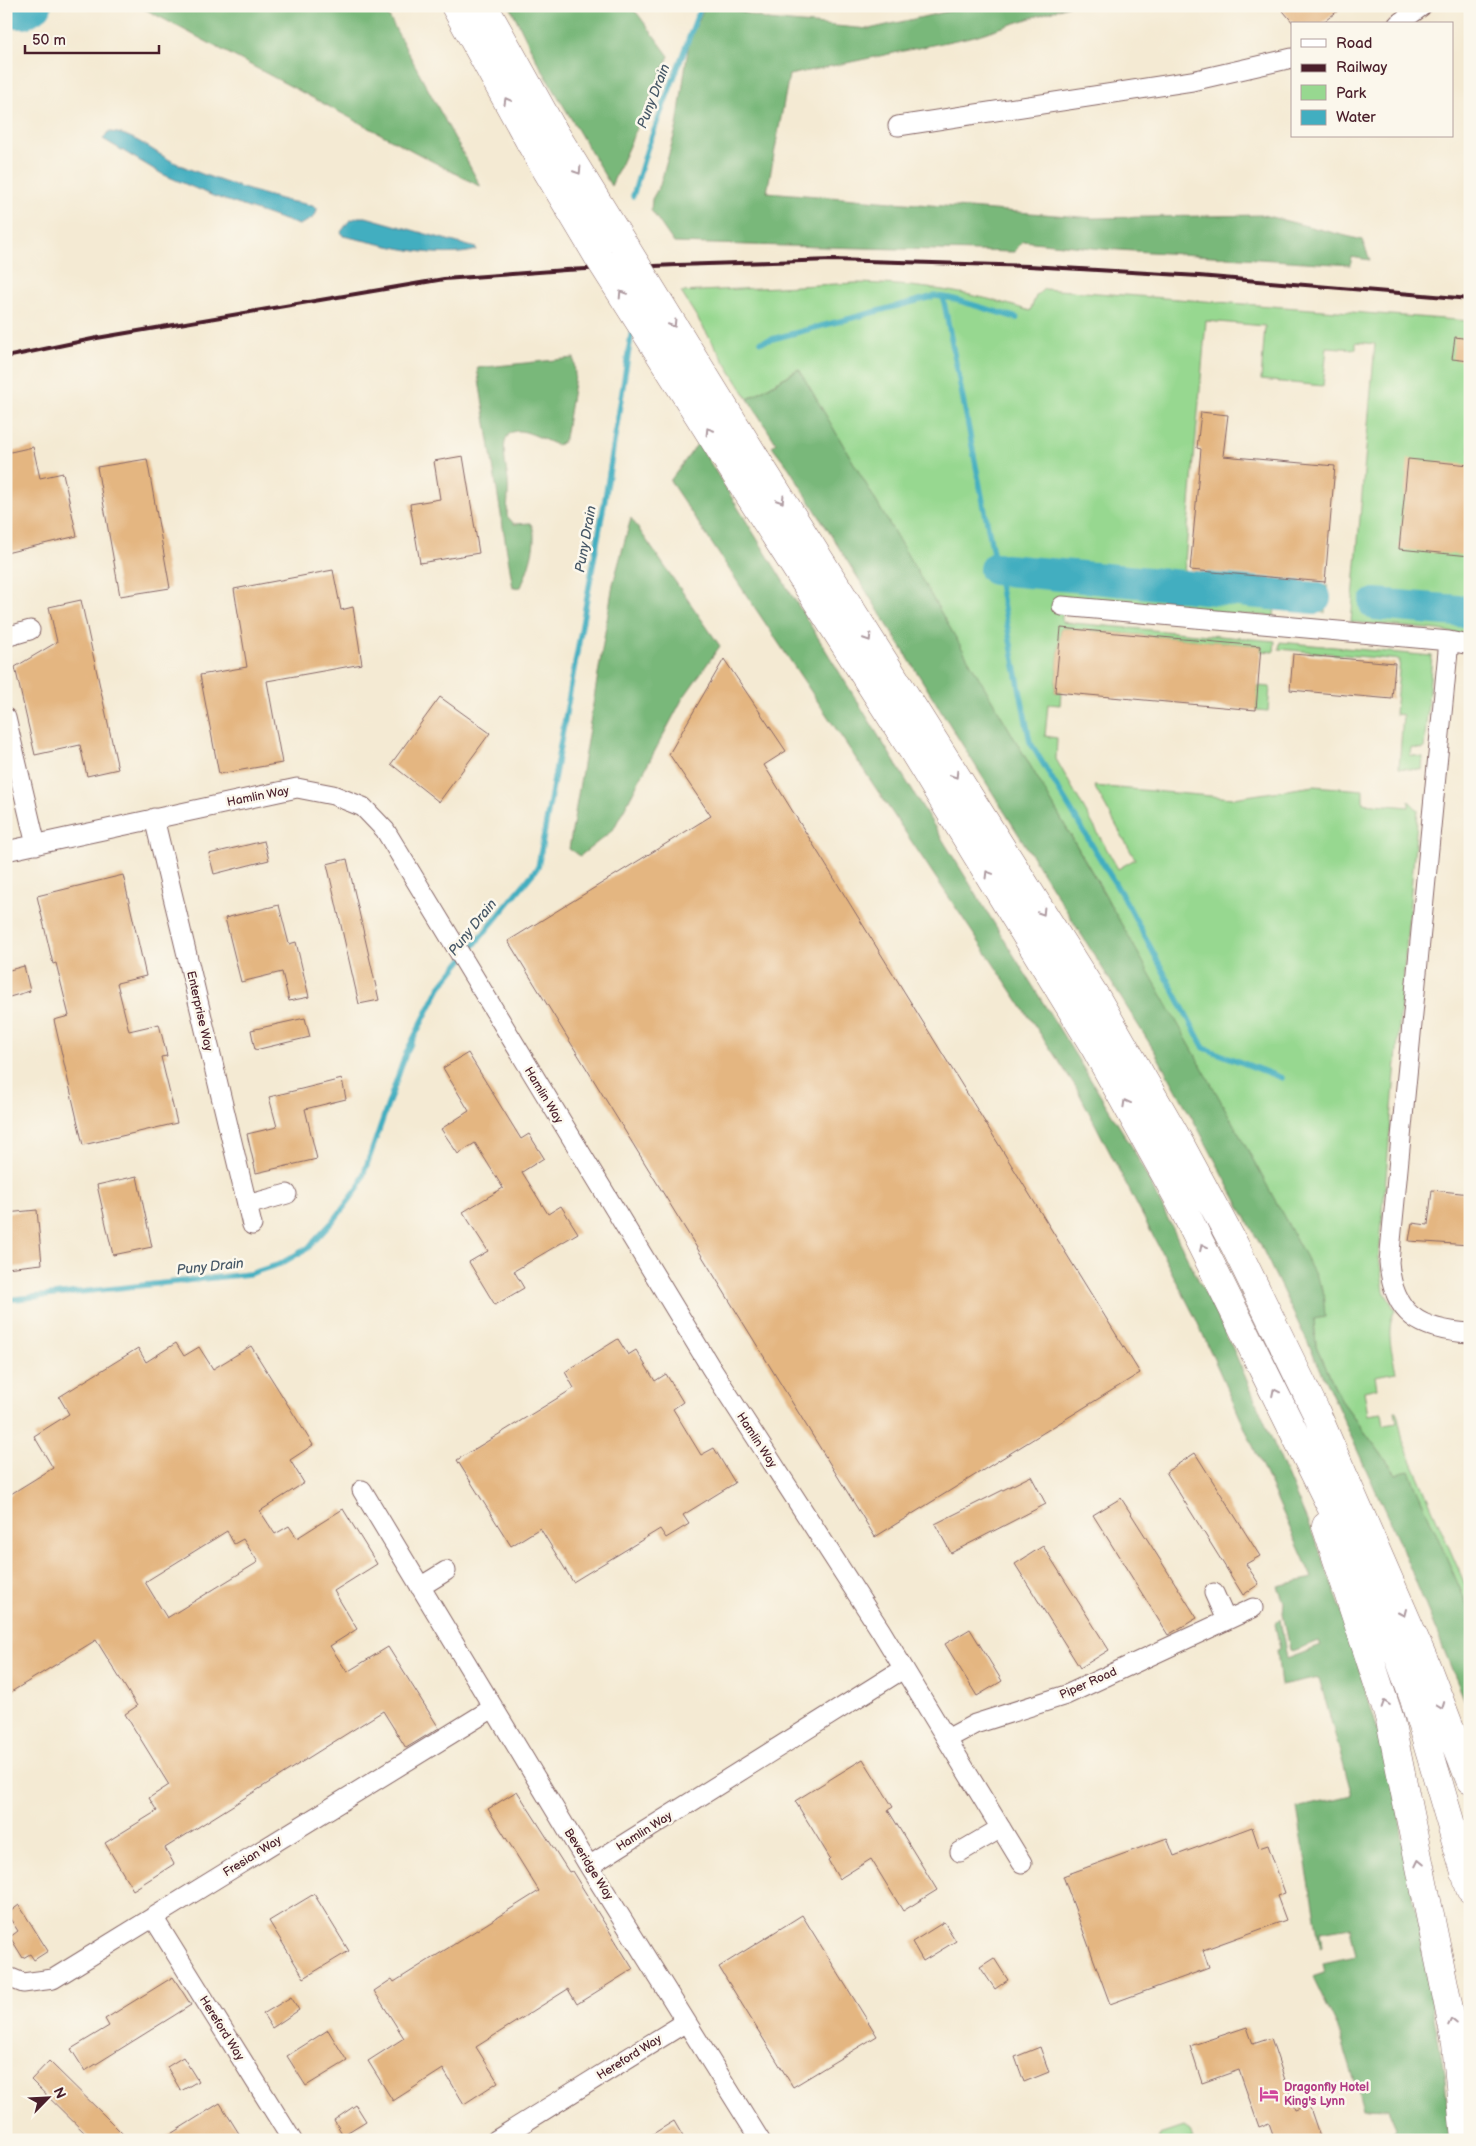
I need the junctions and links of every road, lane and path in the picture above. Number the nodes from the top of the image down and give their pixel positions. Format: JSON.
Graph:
{"nodes":[{"id":1,"x":456,"y":6,"type":"edge"},
{"id":2,"x":484,"y":6,"type":"edge"},
{"id":3,"x":1422,"y":6,"type":"edge"},
{"id":4,"x":1401,"y":22,"type":"edge"},
{"id":5,"x":1291,"y":58,"type":"edge"},
{"id":6,"x":898,"y":126,"type":"dead end"},
{"id":7,"x":542,"y":137,"type":"junction"},
{"id":8,"x":745,"y":466,"type":"junction"},
{"id":9,"x":1062,"y":606,"type":"dead end"},
{"id":10,"x":30,"y":630,"type":"dead end"},
{"id":11,"x":6,"y":637,"type":"edge"},
{"id":12,"x":1449,"y":642,"type":"junction"},
{"id":13,"x":1470,"y":645,"type":"edge"},
{"id":14,"x":6,"y":718,"type":"edge"},
{"id":15,"x":154,"y":818,"type":"junction"},
{"id":16,"x":36,"y":845,"type":"junction"},
{"id":17,"x":6,"y":851,"type":"edge"},
{"id":18,"x":287,"y":1194,"type":"dead end"},
{"id":19,"x":247,"y":1205,"type":"junction"},
{"id":20,"x":252,"y":1225,"type":"dead end"},
{"id":21,"x":1470,"y":1333,"type":"edge"},
{"id":22,"x":1296,"y":1436,"type":"junction"},
{"id":23,"x":1348,"y":1488,"type":"junction"},
{"id":24,"x":362,"y":1490,"type":"dead end"},
{"id":25,"x":446,"y":1571,"type":"dead end"},
{"id":26,"x":420,"y":1587,"type":"junction"},
{"id":27,"x":1375,"y":1591,"type":"junction"},
{"id":28,"x":1214,"y":1593,"type":"dead end"},
{"id":29,"x":1253,"y":1608,"type":"dead end"},
{"id":30,"x":1226,"y":1620,"type":"junction"},
{"id":31,"x":903,"y":1669,"type":"junction"},
{"id":32,"x":493,"y":1708,"type":"junction"},
{"id":33,"x":947,"y":1739,"type":"junction"},
{"id":34,"x":1470,"y":1780,"type":"edge"},
{"id":35,"x":1001,"y":1828,"type":"junction"},
{"id":36,"x":960,"y":1852,"type":"dead end"},
{"id":37,"x":1022,"y":1863,"type":"dead end"},
{"id":38,"x":589,"y":1866,"type":"junction"},
{"id":39,"x":1470,"y":1889,"type":"edge"},
{"id":40,"x":152,"y":1917,"type":"junction"},
{"id":41,"x":6,"y":1976,"type":"edge"},
{"id":42,"x":686,"y":2022,"type":"junction"},
{"id":43,"x":292,"y":2140,"type":"edge"},
{"id":44,"x":496,"y":2140,"type":"edge"},
{"id":45,"x":760,"y":2140,"type":"edge"},
{"id":46,"x":1465,"y":2140,"type":"edge"}],
"edges":[{"from":7,"to":1,"type":"highway","one_way":true},
{"from":2,"to":7,"type":"highway"},
{"from":3,"to":4,"type":"street"},
{"from":5,"to":6,"type":"street"},
{"from":7,"to":8,"type":"highway","bridge":true},
{"from":22,"to":8,"type":"highway","one_way":true},
{"from":8,"to":23,"type":"highway","one_way":true},
{"from":9,"to":12,"type":"street"},
{"from":10,"to":11,"type":"street"},
{"from":12,"to":13,"type":"street"},
{"from":12,"to":21,"type":"street"},
{"from":14,"to":16,"type":"street"},
{"from":15,"to":16,"type":"street","name":"Hamlin Way"},
{"from":15,"to":19,"type":"street","name":"Enterprise Way"},
{"from":15,"to":31,"type":"street","name":"Hamlin Way"},
{"from":16,"to":17,"type":"street","name":"Hamlin Way"},
{"from":18,"to":19,"type":"street"},
{"from":19,"to":20,"type":"street","name":"Enterprise Way"},
{"from":22,"to":27,"type":"highway"},
{"from":46,"to":22,"type":"highway","one_way":true},
{"from":23,"to":27,"type":"highway"},
{"from":23,"to":34,"type":"highway","one_way":true},
{"from":24,"to":26,"type":"street","name":"Beveridge Way"},
{"from":25,"to":26,"type":"street"},
{"from":26,"to":32,"type":"street","name":"Beveridge Way"},
{"from":27,"to":39,"type":"highway"},
{"from":28,"to":30,"type":"street"},
{"from":29,"to":30,"type":"street","name":"Piper Road"},
{"from":30,"to":33,"type":"street","name":"Piper Road"},
{"from":31,"to":33,"type":"street","name":"Hamlin Way"},
{"from":31,"to":38,"type":"street","name":"Hamlin Way"},
{"from":32,"to":38,"type":"street","name":"Beveridge Way"},
{"from":32,"to":40,"type":"street","name":"Fresian Way"},
{"from":33,"to":35,"type":"street","name":"Hamlin Way"},
{"from":35,"to":36,"type":"street"},
{"from":35,"to":37,"type":"street","name":"Hamlin Way"},
{"from":38,"to":42,"type":"street","name":"Beveridge Way"},
{"from":40,"to":41,"type":"street","name":"Fresian Way"},
{"from":40,"to":43,"type":"street","name":"Hereford Way"},
{"from":42,"to":44,"type":"street","name":"Hereford Way"},
{"from":42,"to":45,"type":"street","name":"Beveridge Way"}]}
